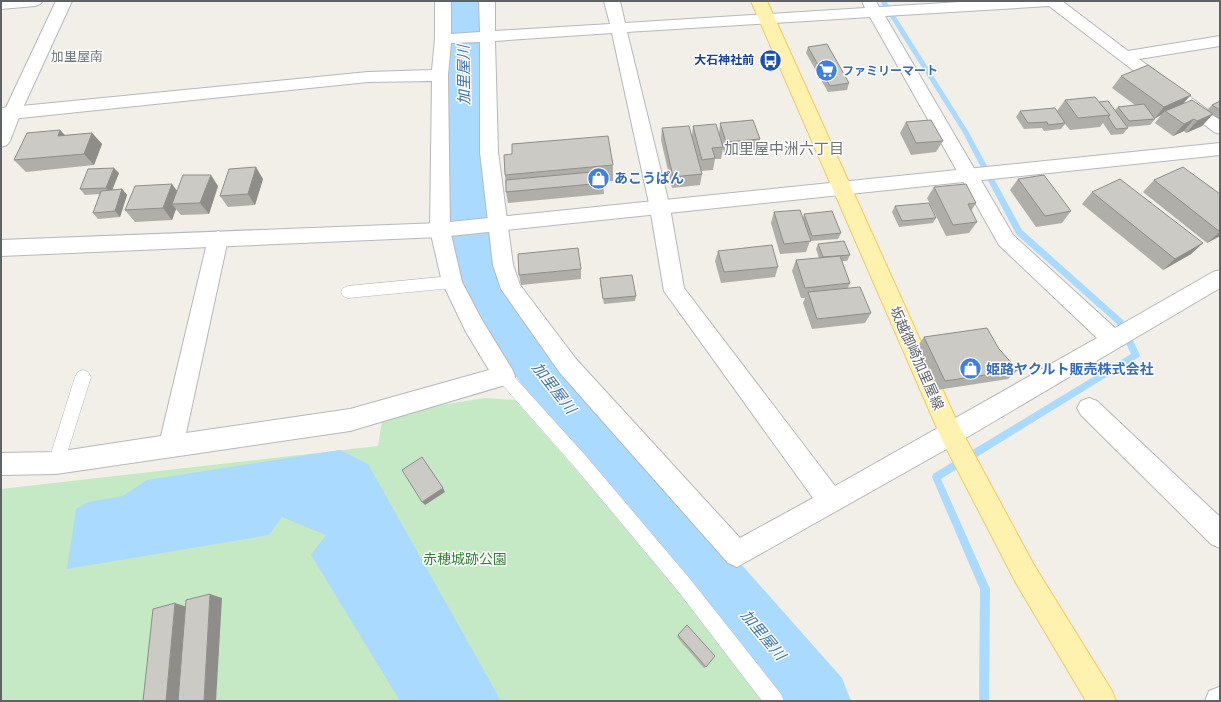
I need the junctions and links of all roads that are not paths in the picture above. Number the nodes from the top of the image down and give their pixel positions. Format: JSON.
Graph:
{"nodes":[{"id":1,"x":35,"y":1,"type":"edge"},
{"id":2,"x":64,"y":1,"type":"edge"},
{"id":3,"x":443,"y":1,"type":"edge"},
{"id":4,"x":487,"y":1,"type":"edge"},
{"id":5,"x":612,"y":1,"type":"edge"},
{"id":6,"x":759,"y":1,"type":"edge"},
{"id":7,"x":1051,"y":1,"type":"edge"},
{"id":8,"x":1,"y":4,"type":"edge"},
{"id":9,"x":871,"y":7,"type":"edge"},
{"id":10,"x":767,"y":20,"type":"junction"},
{"id":11,"x":620,"y":28,"type":"junction"},
{"id":12,"x":488,"y":36,"type":"junction"},
{"id":13,"x":443,"y":38,"type":"junction"},
{"id":14,"x":1220,"y":41,"type":"edge"},
{"id":15,"x":1126,"y":56,"type":"junction"},
{"id":16,"x":440,"y":75,"type":"junction"},
{"id":17,"x":7,"y":113,"type":"edge"},
{"id":18,"x":1220,"y":128,"type":"edge"},
{"id":19,"x":1,"y":141,"type":"edge"},
{"id":20,"x":1220,"y":149,"type":"edge"},
{"id":21,"x":979,"y":174,"type":"junction"},
{"id":22,"x":840,"y":187,"type":"junction"},
{"id":23,"x":660,"y":208,"type":"junction"},
{"id":24,"x":495,"y":225,"type":"junction"},
{"id":25,"x":444,"y":229,"type":"junction"},
{"id":26,"x":218,"y":239,"type":"junction"},
{"id":27,"x":1,"y":248,"type":"edge"},
{"id":28,"x":1220,"y":278,"type":"edge"},
{"id":29,"x":452,"y":282,"type":"junction"},
{"id":30,"x":348,"y":292,"type":"dead end"},
{"id":31,"x":1121,"y":334,"type":"junction"},
{"id":32,"x":504,"y":376,"type":"junction"},
{"id":33,"x":83,"y":377,"type":"dead end"},
{"id":34,"x":1089,"y":408,"type":"dead end"},
{"id":35,"x":171,"y":446,"type":"junction"},
{"id":36,"x":959,"y":450,"type":"junction"},
{"id":37,"x":56,"y":463,"type":"junction"},
{"id":38,"x":1,"y":464,"type":"edge"},
{"id":39,"x":831,"y":502,"type":"junction"},
{"id":40,"x":1220,"y":535,"type":"edge"},
{"id":41,"x":774,"y":701,"type":"edge"},
{"id":42,"x":1102,"y":701,"type":"edge"}],
"edges":[{"from":1,"to":8,"type":"street"},
{"from":2,"to":17,"type":"street"},
{"from":3,"to":13,"type":"street"},
{"from":4,"to":12,"type":"street"},
{"from":5,"to":11,"type":"street"},
{"from":6,"to":10,"type":"main road","name":"坂越御崎加里屋線"},
{"from":7,"to":9,"type":"street"},
{"from":7,"to":15,"type":"street"},
{"from":9,"to":10,"type":"street"},
{"from":9,"to":21,"type":"street"},
{"from":10,"to":11,"type":"street"},
{"from":10,"to":22,"type":"main road","name":"坂越御崎加里屋線"},
{"from":11,"to":12,"type":"street"},
{"from":11,"to":23,"type":"street"},
{"from":12,"to":13,"type":"street"},
{"from":12,"to":24,"type":"street"},
{"from":13,"to":16,"type":"street"},
{"from":14,"to":15,"type":"street"},
{"from":15,"to":18,"type":"street"},
{"from":16,"to":17,"type":"street"},
{"from":16,"to":25,"type":"street"},
{"from":17,"to":19,"type":"street"},
{"from":20,"to":21,"type":"street"},
{"from":21,"to":22,"type":"street"},
{"from":21,"to":31,"type":"street"},
{"from":22,"to":23,"type":"street"},
{"from":22,"to":36,"type":"main road","name":"坂越御崎加里屋線"},
{"from":23,"to":24,"type":"street"},
{"from":23,"to":39,"type":"street"},
{"from":24,"to":25,"type":"street"},
{"from":24,"to":39,"type":"street"},
{"from":25,"to":26,"type":"street"},
{"from":25,"to":29,"type":"street"},
{"from":26,"to":27,"type":"street"},
{"from":26,"to":35,"type":"street"},
{"from":28,"to":31,"type":"street"},
{"from":29,"to":30,"type":"lane"},
{"from":29,"to":32,"type":"street"},
{"from":31,"to":36,"type":"street"},
{"from":32,"to":35,"type":"street"},
{"from":32,"to":41,"type":"lane"},
{"from":33,"to":37,"type":"lane"},
{"from":34,"to":40,"type":"street"},
{"from":35,"to":37,"type":"street"},
{"from":36,"to":39,"type":"street"},
{"from":36,"to":42,"type":"main road","name":"坂越御崎加里屋線"},
{"from":37,"to":38,"type":"street"}]}
